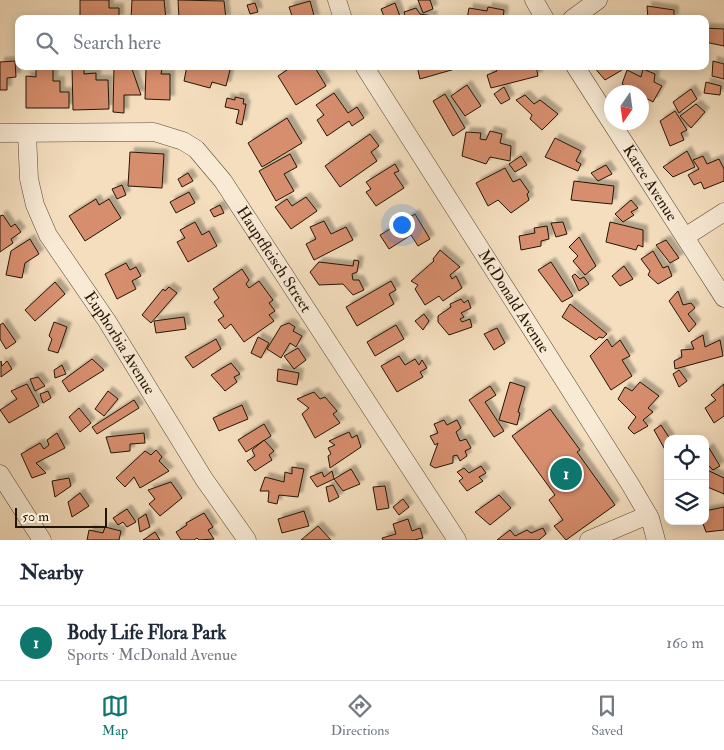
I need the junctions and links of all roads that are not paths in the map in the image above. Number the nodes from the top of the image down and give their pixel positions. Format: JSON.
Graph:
{"nodes":[{"id":1,"x":337,"y":0,"type":"edge"},
{"id":2,"x":534,"y":0,"type":"edge"},
{"id":3,"x":598,"y":0,"type":"edge"},
{"id":4,"x":343,"y":15,"type":"edge"},
{"id":5,"x":543,"y":15,"type":"edge"},
{"id":6,"x":577,"y":15,"type":"edge"},
{"id":7,"x":367,"y":70,"type":"edge"},
{"id":8,"x":578,"y":70,"type":"edge"},
{"id":9,"x":0,"y":133,"type":"edge"},
{"id":10,"x":27,"y":134,"type":"junction"},
{"id":11,"x":724,"y":212,"type":"edge"},
{"id":12,"x":685,"y":237,"type":"junction"},
{"id":13,"x":724,"y":298,"type":"edge"},
{"id":14,"x":0,"y":474,"type":"edge"},
{"id":15,"x":648,"y":515,"type":"junction"},
{"id":16,"x":42,"y":540,"type":"edge"},
{"id":17,"x":247,"y":540,"type":"edge"},
{"id":18,"x":457,"y":540,"type":"edge"},
{"id":19,"x":589,"y":540,"type":"edge"},
{"id":20,"x":656,"y":540,"type":"edge"}],
"edges":[{"from":1,"to":4,"type":"street"},
{"from":2,"to":5,"type":"street"},
{"from":3,"to":6,"type":"street"},
{"from":7,"to":15,"type":"street","name":"McDonald Avenue"},
{"from":8,"to":12,"type":"street","name":"Karee Avenue"},
{"from":9,"to":10,"type":"street","name":"Hauptfleisch Street"},
{"from":10,"to":17,"type":"street","name":"Euphorbia Avenue"},
{"from":10,"to":18,"type":"street","name":"Hauptfleisch Street"},
{"from":11,"to":12,"type":"street"},
{"from":12,"to":13,"type":"street","name":"Karee Avenue"},
{"from":14,"to":16,"type":"street"},
{"from":15,"to":19,"type":"street"},
{"from":15,"to":20,"type":"street","name":"McDonald Avenue"}]}
